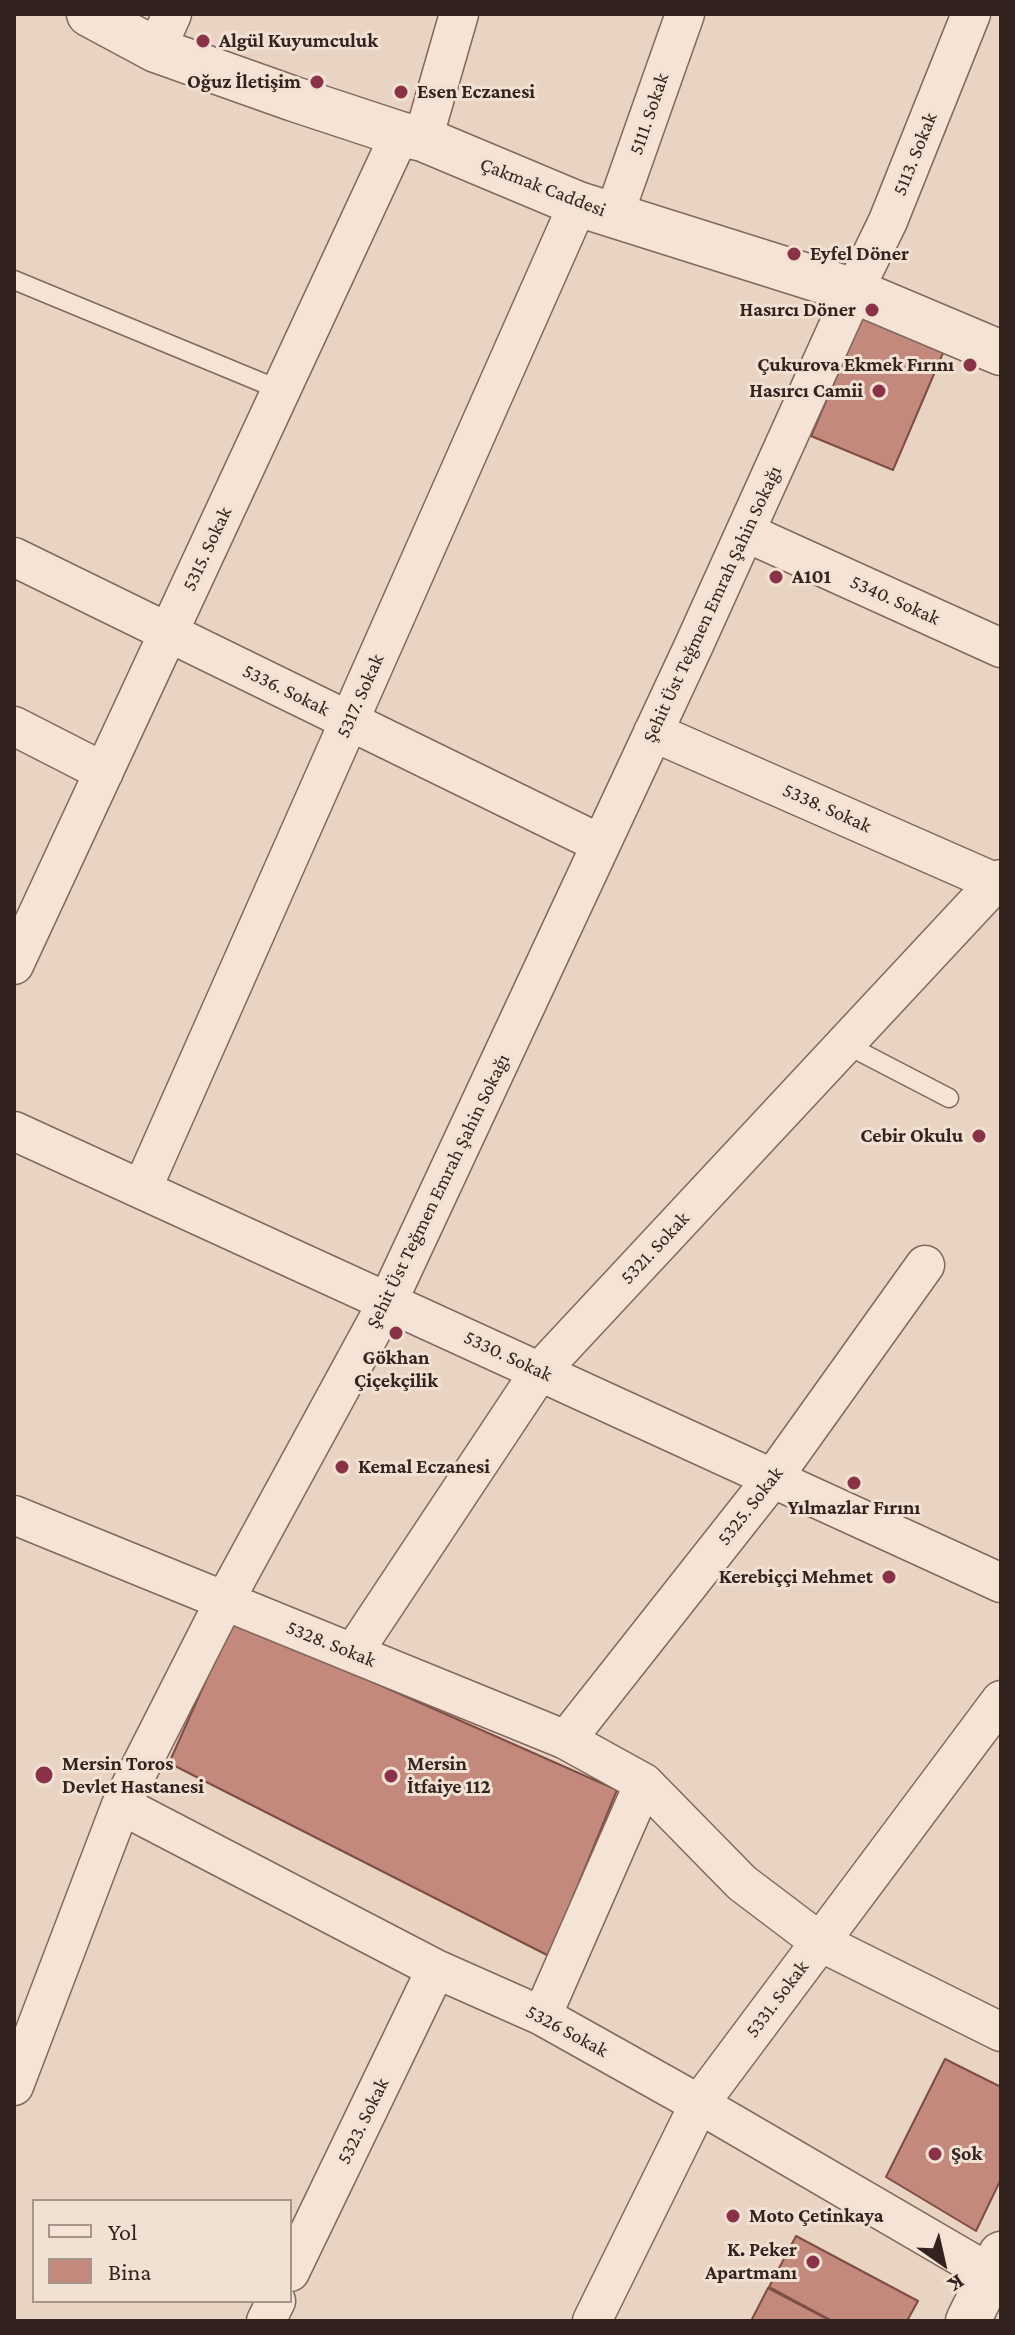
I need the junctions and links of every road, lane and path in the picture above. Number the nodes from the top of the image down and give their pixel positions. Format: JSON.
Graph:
{"nodes":[{"id":1,"x":89,"y":14,"type":"edge"},
{"id":2,"x":459,"y":14,"type":"edge"},
{"id":3,"x":685,"y":14,"type":"edge"},
{"id":4,"x":971,"y":14,"type":"edge"},
{"id":5,"x":164,"y":32,"type":"edge"},
{"id":6,"x":411,"y":137,"type":"junction"},
{"id":7,"x":596,"y":209,"type":"junction"},
{"id":8,"x":14,"y":280,"type":"edge"},
{"id":9,"x":854,"y":291,"type":"junction"},
{"id":10,"x":1001,"y":353,"type":"edge"},
{"id":11,"x":280,"y":390,"type":"junction"},
{"id":12,"x":745,"y":532,"type":"junction"},
{"id":13,"x":14,"y":557,"type":"edge"},
{"id":14,"x":168,"y":633,"type":"junction"},
{"id":15,"x":1001,"y":648,"type":"edge"},
{"id":16,"x":349,"y":721,"type":"junction"},
{"id":17,"x":14,"y":726,"type":"edge"},
{"id":18,"x":653,"y":732,"type":"junction"},
{"id":19,"x":104,"y":772,"type":"junction"},
{"id":20,"x":601,"y":844,"type":"junction"},
{"id":21,"x":999,"y":882,"type":"edge"},
{"id":22,"x":14,"y":965,"type":"edge"},
{"id":23,"x":845,"y":1044,"type":"junction"},
{"id":24,"x":949,"y":1098,"type":"dead end"},
{"id":25,"x":14,"y":1131,"type":"edge"},
{"id":26,"x":142,"y":1189,"type":"junction"},
{"id":27,"x":925,"y":1265,"type":"dead end"},
{"id":28,"x":388,"y":1301,"type":"junction"},
{"id":29,"x":540,"y":1371,"type":"junction"},
{"id":30,"x":772,"y":1479,"type":"junction"},
{"id":31,"x":14,"y":1515,"type":"edge"},
{"id":32,"x":1001,"y":1583,"type":"edge"},
{"id":33,"x":225,"y":1600,"type":"junction"},
{"id":34,"x":353,"y":1653,"type":"junction"},
{"id":35,"x":1001,"y":1700,"type":"edge"},
{"id":36,"x":566,"y":1740,"type":"junction"},
{"id":37,"x":644,"y":1783,"type":"junction"},
{"id":38,"x":121,"y":1805,"type":"junction"},
{"id":39,"x":820,"y":1942,"type":"junction"},
{"id":40,"x":436,"y":1969,"type":"junction"},
{"id":41,"x":542,"y":2016,"type":"junction"},
{"id":42,"x":1001,"y":2032,"type":"edge"},
{"id":43,"x":14,"y":2086,"type":"edge"},
{"id":44,"x":699,"y":2104,"type":"junction"},
{"id":45,"x":292,"y":2268,"type":"edge"},
{"id":46,"x":998,"y":2269,"type":"edge"},
{"id":47,"x":275,"y":2303,"type":"edge"},
{"id":48,"x":266,"y":2321,"type":"edge"},
{"id":49,"x":592,"y":2321,"type":"edge"},
{"id":50,"x":968,"y":2321,"type":"edge"}],
"edges":[{"from":1,"to":5,"type":"street","name":"Çakmak Caddesi"},
{"from":2,"to":6,"type":"street","name":"5315. Sokak"},
{"from":3,"to":7,"type":"street","name":"5111. Sokak"},
{"from":4,"to":9,"type":"street","name":"5113. Sokak"},
{"from":5,"to":6,"type":"street","name":"Çakmak Caddesi"},
{"from":6,"to":7,"type":"street","name":"Çakmak Caddesi"},
{"from":6,"to":11,"type":"street","name":"5315. Sokak"},
{"from":7,"to":9,"type":"street","name":"Çakmak Caddesi"},
{"from":7,"to":16,"type":"street","name":"5317. Sokak"},
{"from":8,"to":11,"type":"lane"},
{"from":9,"to":10,"type":"street","name":"Çakmak Caddesi"},
{"from":9,"to":12,"type":"street","name":"Şehit Üst Teğmen Emrah Şahin Sokağı"},
{"from":11,"to":14,"type":"street","name":"5315. Sokak"},
{"from":12,"to":15,"type":"street","name":"5340. Sokak"},
{"from":12,"to":18,"type":"street","name":"Şehit Üst Teğmen Emrah Şahin Sokağı"},
{"from":13,"to":14,"type":"street","name":"5336. Sokak"},
{"from":14,"to":16,"type":"street","name":"5336. Sokak"},
{"from":14,"to":19,"type":"street","name":"5315. Sokak"},
{"from":16,"to":20,"type":"street","name":"5336. Sokak"},
{"from":16,"to":26,"type":"street","name":"5317. Sokak"},
{"from":17,"to":19,"type":"street"},
{"from":18,"to":20,"type":"street","name":"Şehit Üst Teğmen Emrah Şahin Sokağı"},
{"from":18,"to":21,"type":"street","name":"5338. Sokak"},
{"from":19,"to":22,"type":"street","name":"5315. Sokak"},
{"from":20,"to":28,"type":"street","name":"Şehit Üst Teğmen Emrah Şahin Sokağı"},
{"from":21,"to":23,"type":"street","name":"5321. Sokak"},
{"from":23,"to":24,"type":"lane"},
{"from":23,"to":29,"type":"street","name":"5321. Sokak"},
{"from":25,"to":26,"type":"street","name":"5330. Sokak"},
{"from":26,"to":28,"type":"street","name":"5330. Sokak"},
{"from":27,"to":30,"type":"street","name":"5325. Sokak"},
{"from":28,"to":29,"type":"street","name":"5330. Sokak"},
{"from":28,"to":33,"type":"street","name":"Şehit Üst Teğmen Emrah Şahin Sokağı"},
{"from":29,"to":30,"type":"street","name":"5330. Sokak"},
{"from":29,"to":34,"type":"street","name":"5321. Sokak"},
{"from":30,"to":32,"type":"street","name":"5330. Sokak"},
{"from":30,"to":36,"type":"street","name":"5325. Sokak"},
{"from":31,"to":33,"type":"street","name":"5328. Sokak"},
{"from":33,"to":34,"type":"street","name":"5328. Sokak"},
{"from":33,"to":38,"type":"street","name":"Şehit Üst Teğmen Emrah Şahin Sokağı"},
{"from":34,"to":36,"type":"street","name":"5328. Sokak"},
{"from":35,"to":39,"type":"street","name":"5331. Sokak"},
{"from":36,"to":37,"type":"street","name":"5328. Sokak"},
{"from":37,"to":39,"type":"street","name":"5328. Sokak"},
{"from":37,"to":41,"type":"street"},
{"from":38,"to":40,"type":"street","name":"5326 Sokak"},
{"from":38,"to":43,"type":"street","name":"Şehit Üst Teğmen Emrah Şahin Sokağı"},
{"from":39,"to":42,"type":"street","name":"5328. Sokak"},
{"from":39,"to":44,"type":"street","name":"5331. Sokak"},
{"from":40,"to":41,"type":"street","name":"5326 Sokak"},
{"from":40,"to":45,"type":"street","name":"5323. Sokak"},
{"from":41,"to":44,"type":"street","name":"5326 Sokak"},
{"from":44,"to":46,"type":"street","name":"5326 Sokak"},
{"from":44,"to":49,"type":"street","name":"5331. Sokak"},
{"from":46,"to":50,"type":"street"},
{"from":47,"to":48,"type":"street"}]}
